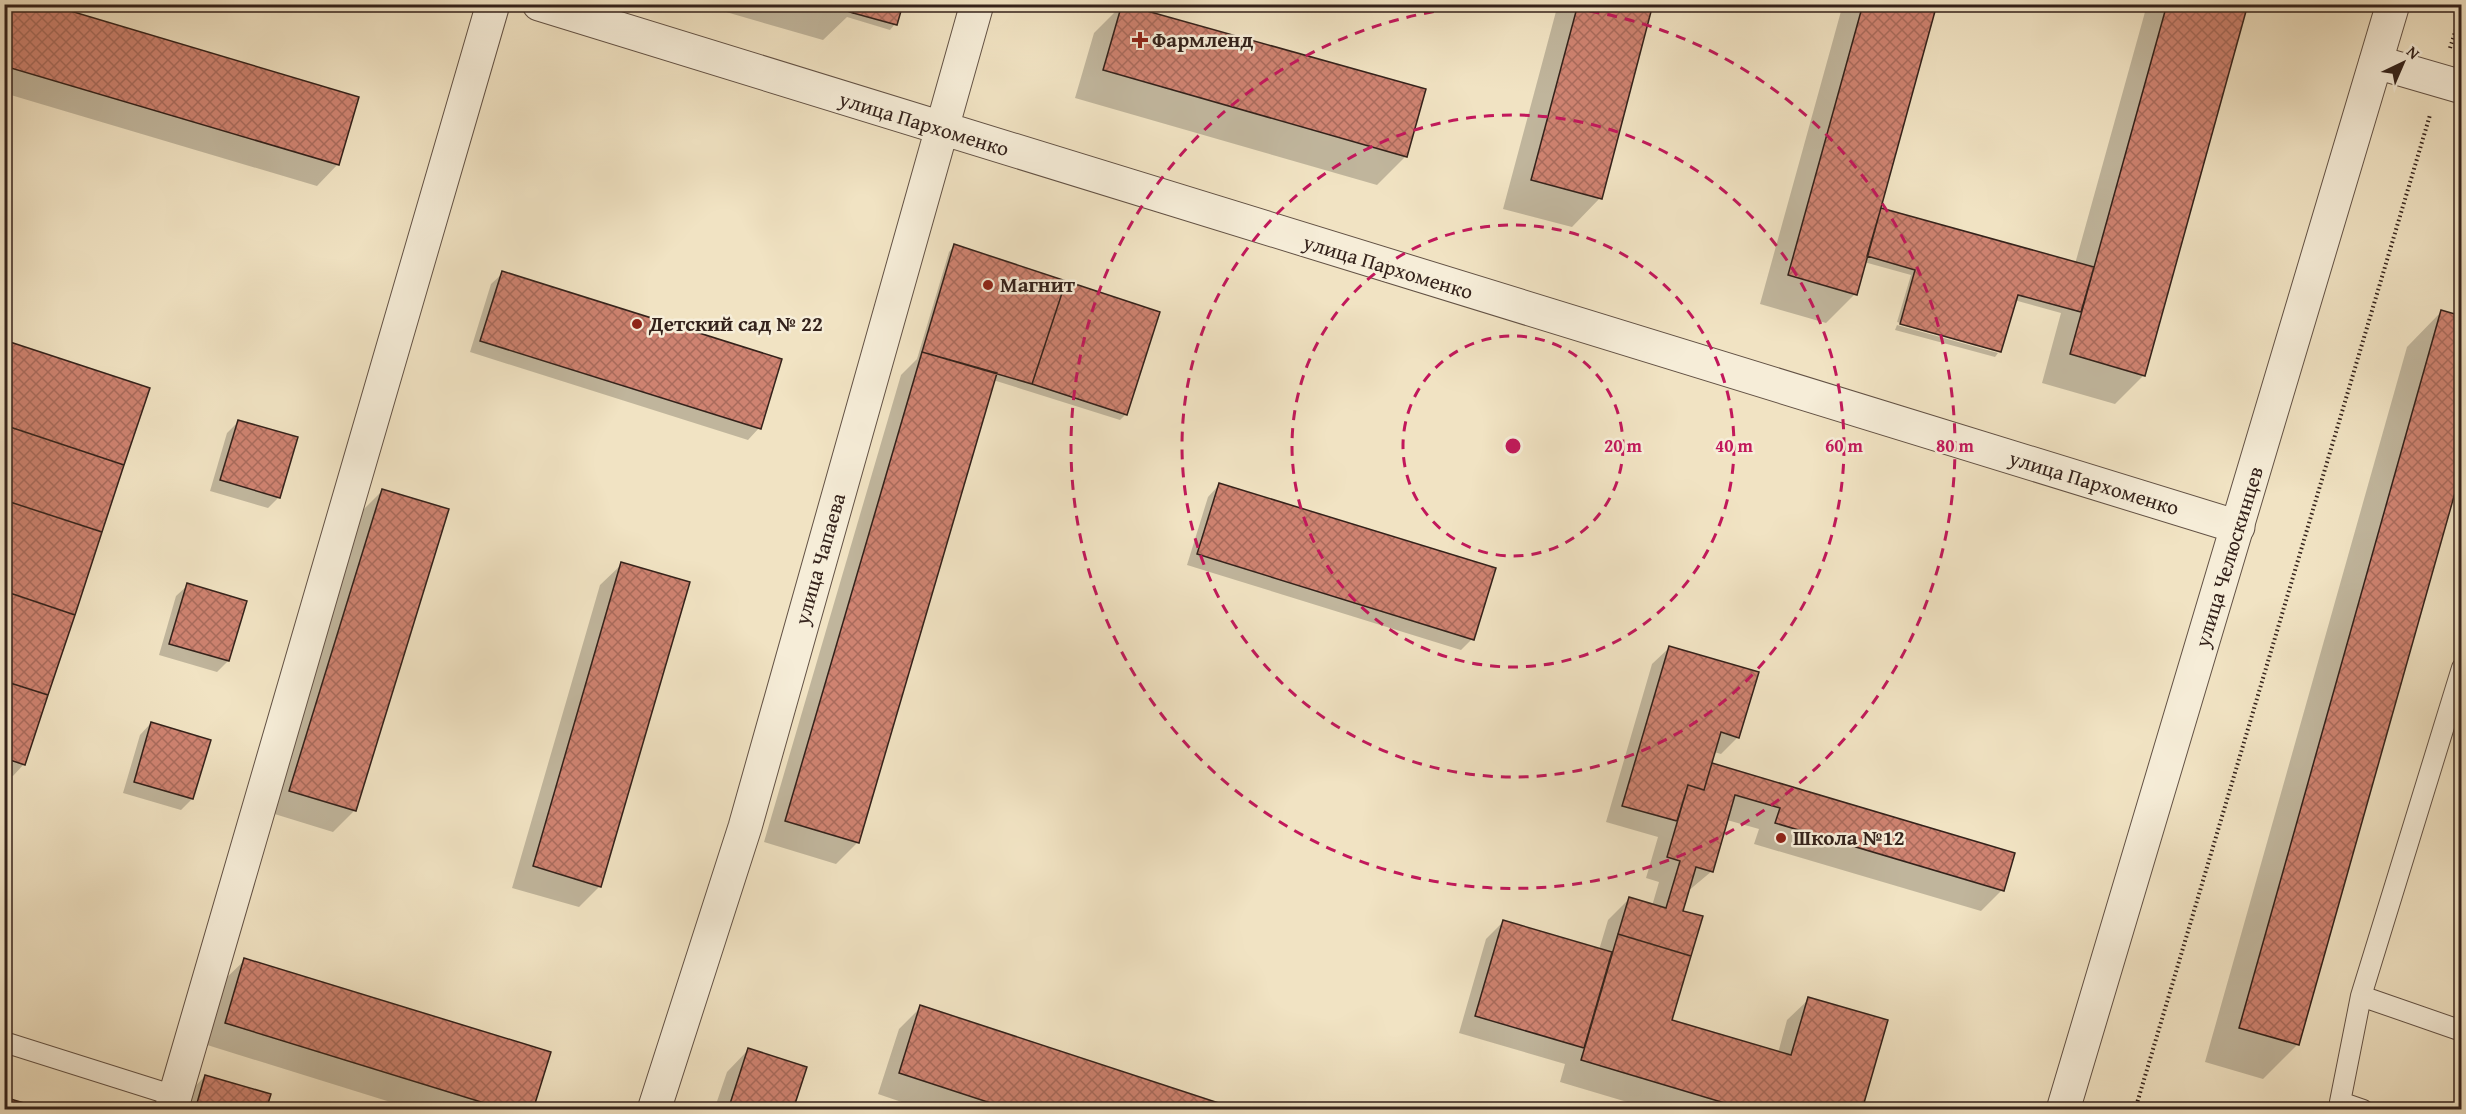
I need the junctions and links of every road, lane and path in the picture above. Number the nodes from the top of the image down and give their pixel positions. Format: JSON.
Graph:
{"nodes":[{"id":1,"x":493,"y":4,"type":"edge"},
{"id":2,"x":539,"y":4,"type":"edge"},
{"id":3,"x":976,"y":4,"type":"edge"},
{"id":4,"x":2393,"y":4,"type":"edge"},
{"id":5,"x":2462,"y":11,"type":"edge"},
{"id":6,"x":2376,"y":62,"type":"junction"},
{"id":7,"x":2451,"y":84,"type":"edge"},
{"id":8,"x":940,"y":130,"type":"junction"},
{"id":9,"x":2238,"y":527,"type":"junction"},
{"id":10,"x":2462,"y":668,"type":"edge"},
{"id":11,"x":2361,"y":996,"type":"junction"},
{"id":12,"x":2462,"y":1032,"type":"edge"},
{"id":13,"x":4,"y":1042,"type":"edge"},
{"id":14,"x":173,"y":1103,"type":"edge"},
{"id":15,"x":654,"y":1110,"type":"edge"},
{"id":16,"x":2063,"y":1110,"type":"edge"},
{"id":17,"x":2135,"y":1110,"type":"edge"},
{"id":18,"x":2364,"y":1110,"type":"edge"}],
"edges":[{"from":1,"to":14,"type":"street"},
{"from":2,"to":8,"type":"street","name":"улица Пархоменко"},
{"from":3,"to":8,"type":"street","name":"улица Чапаева"},
{"from":4,"to":6,"type":"street","name":"улица Челюскинцев"},
{"from":5,"to":7,"type":"path"},
{"from":6,"to":7,"type":"street"},
{"from":6,"to":9,"type":"street","name":"улица Челюскинцев"},
{"from":7,"to":17,"type":"path"},
{"from":8,"to":9,"type":"street","name":"улица Пархоменко"},
{"from":8,"to":15,"type":"street","name":"улица Чапаева"},
{"from":9,"to":16,"type":"street","name":"улица Челюскинцев"},
{"from":10,"to":11,"type":"lane"},
{"from":11,"to":12,"type":"lane"},
{"from":11,"to":18,"type":"lane"},
{"from":13,"to":14,"type":"lane"}]}
